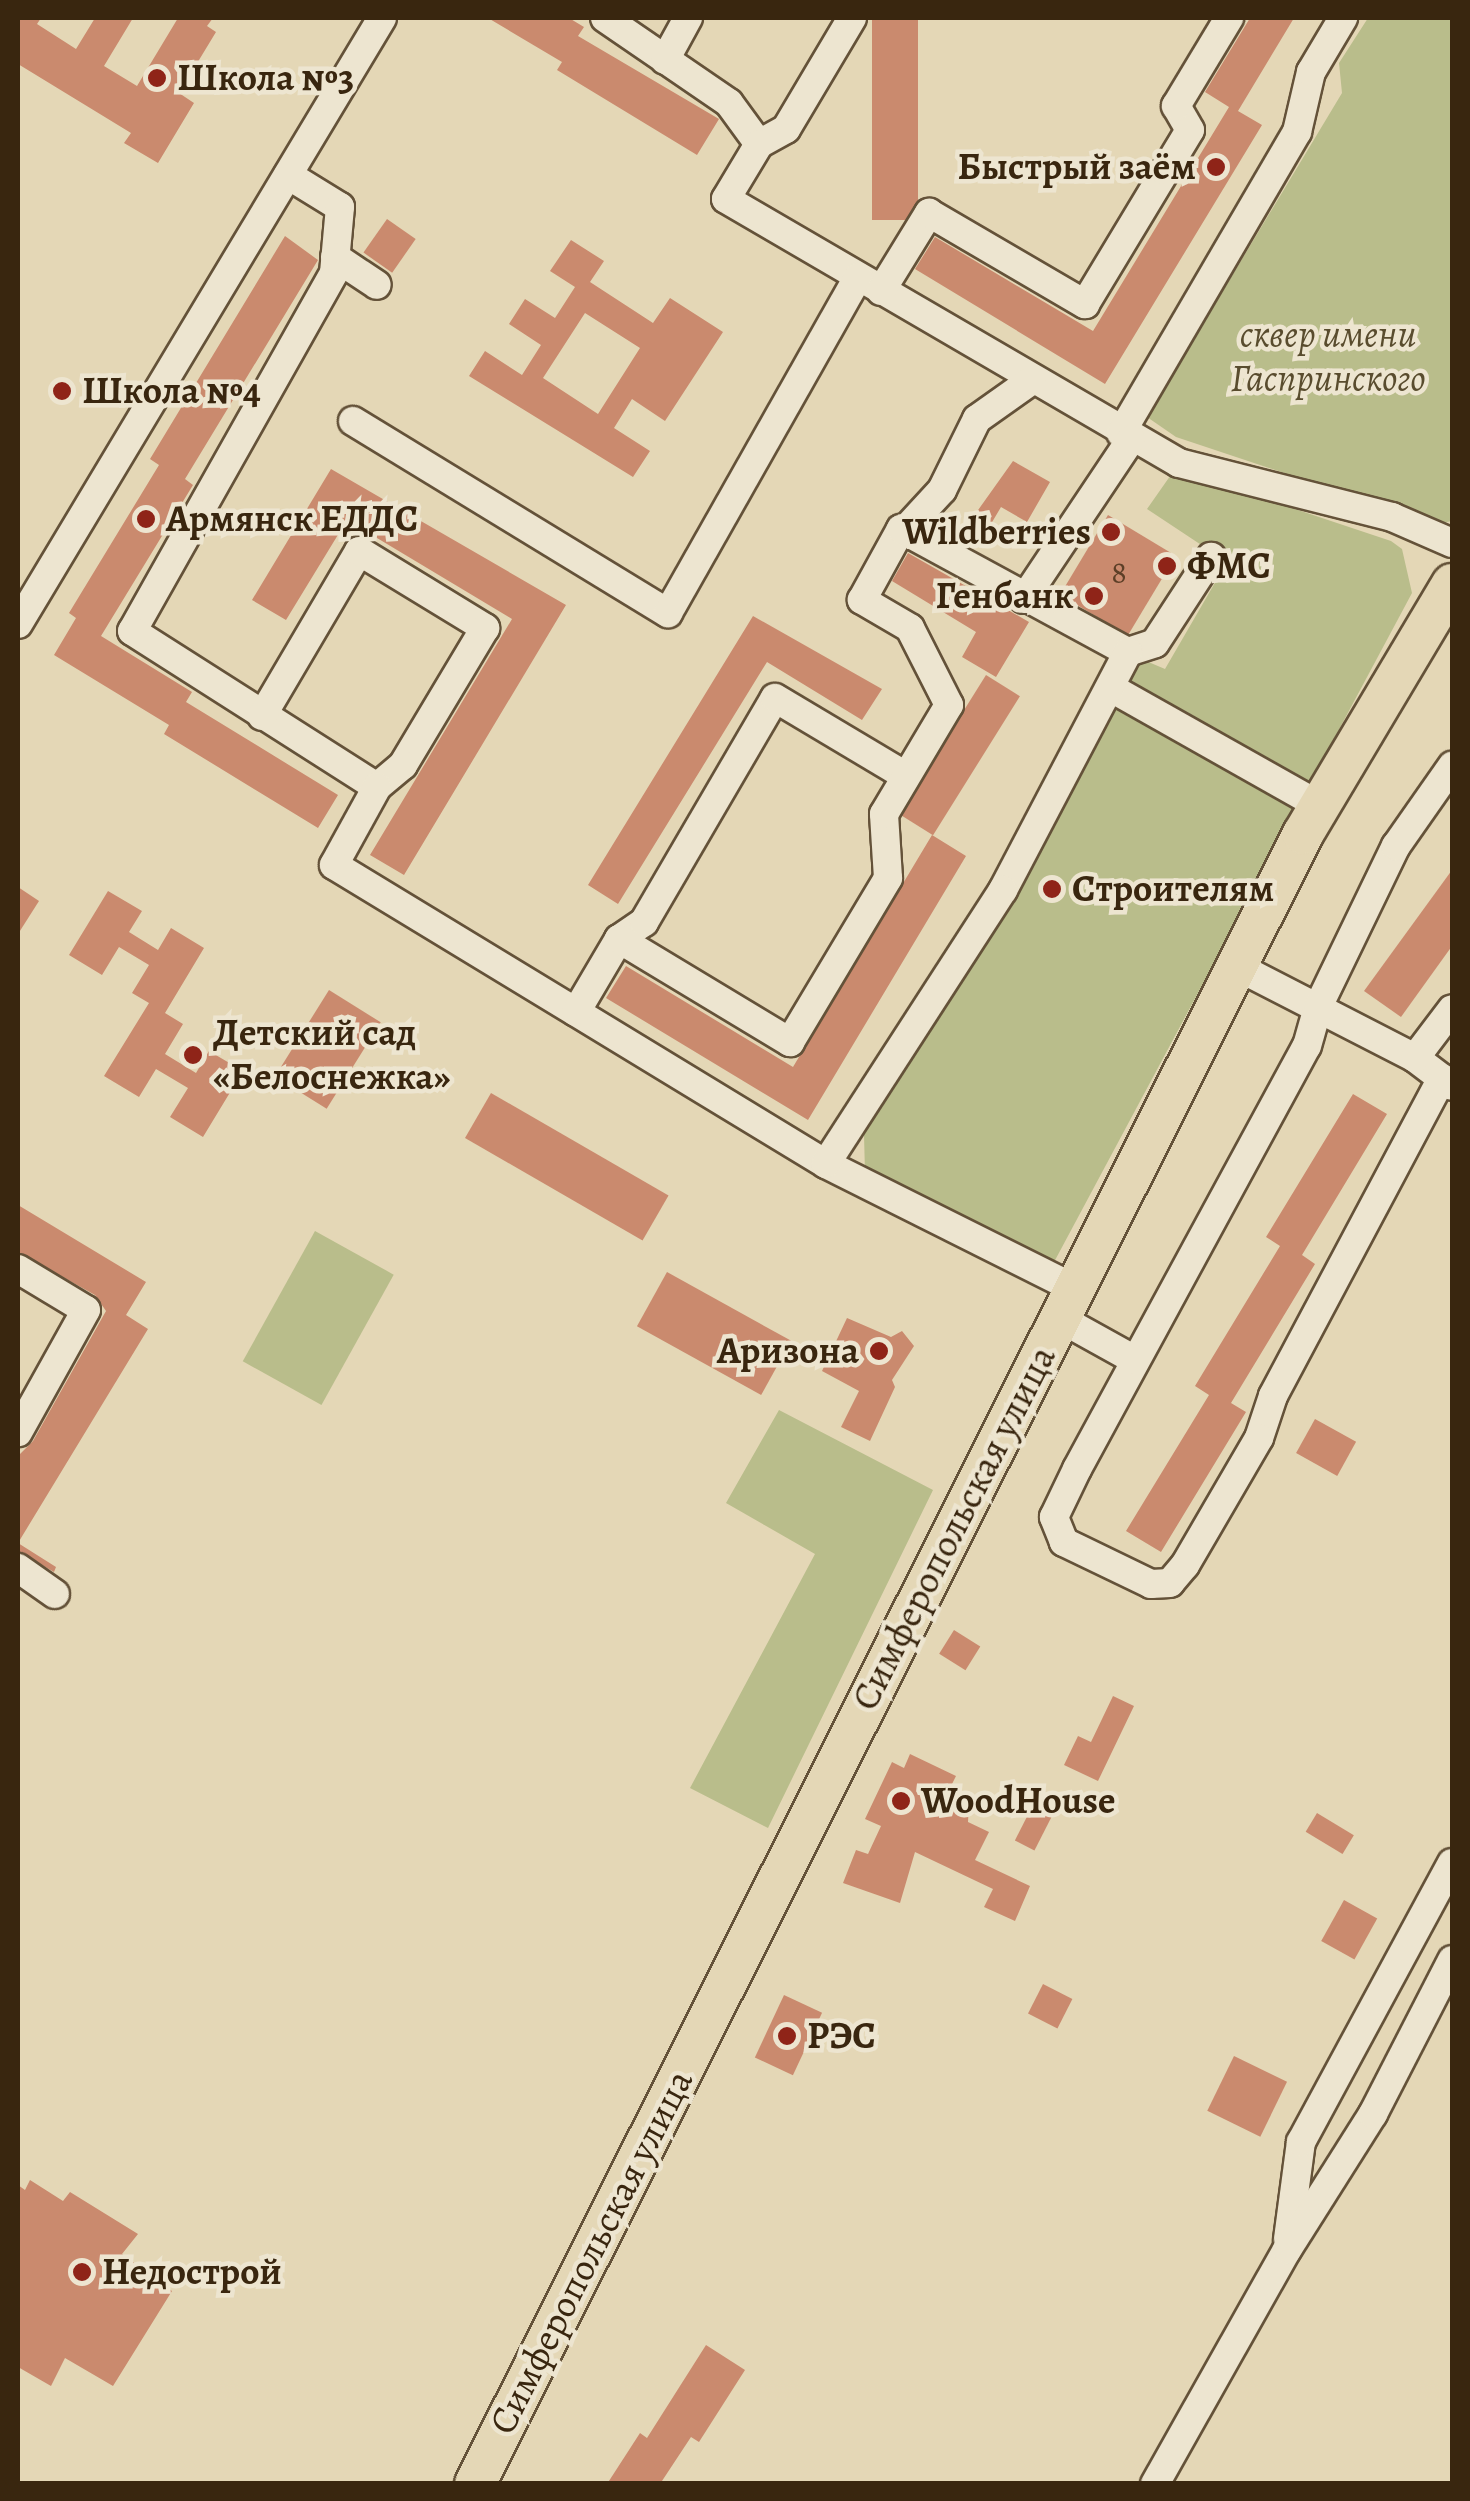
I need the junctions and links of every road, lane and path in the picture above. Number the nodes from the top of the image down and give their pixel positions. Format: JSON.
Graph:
{"nodes":[{"id":1,"x":382,"y":18,"type":"edge"},
{"id":2,"x":606,"y":18,"type":"edge"},
{"id":3,"x":688,"y":18,"type":"edge"},
{"id":4,"x":852,"y":18,"type":"edge"},
{"id":5,"x":1229,"y":18,"type":"edge"},
{"id":6,"x":1342,"y":18,"type":"edge"},
{"id":7,"x":665,"y":60,"type":"junction"},
{"id":8,"x":759,"y":144,"type":"junction"},
{"id":9,"x":288,"y":175,"type":"junction"},
{"id":10,"x":335,"y":257,"type":"junction"},
{"id":11,"x":870,"y":284,"type":"junction"},
{"id":12,"x":377,"y":285,"type":"dead end"},
{"id":13,"x":1032,"y":380,"type":"junction"},
{"id":14,"x":354,"y":422,"type":"dead end"},
{"id":15,"x":1126,"y":436,"type":"junction"},
{"id":16,"x":906,"y":529,"type":"junction"},
{"id":17,"x":1452,"y":543,"type":"edge"},
{"id":18,"x":1212,"y":557,"type":"dead end"},
{"id":19,"x":1452,"y":584,"type":"edge"},
{"id":20,"x":1024,"y":599,"type":"junction"},
{"id":21,"x":18,"y":624,"type":"edge"},
{"id":22,"x":1128,"y":652,"type":"junction"},
{"id":23,"x":1111,"y":688,"type":"junction"},
{"id":24,"x":262,"y":716,"type":"junction"},
{"id":25,"x":1452,"y":766,"type":"edge"},
{"id":26,"x":906,"y":776,"type":"junction"},
{"id":27,"x":377,"y":787,"type":"junction"},
{"id":28,"x":1318,"y":805,"type":"junction"},
{"id":29,"x":619,"y":939,"type":"junction"},
{"id":30,"x":1236,"y":966,"type":"junction"},
{"id":31,"x":1318,"y":1007,"type":"junction"},
{"id":32,"x":1452,"y":1010,"type":"edge"},
{"id":33,"x":576,"y":1012,"type":"junction"},
{"id":34,"x":1415,"y":1058,"type":"junction"},
{"id":35,"x":1447,"y":1082,"type":"edge"},
{"id":36,"x":826,"y":1164,"type":"junction"},
{"id":37,"x":18,"y":1269,"type":"edge"},
{"id":38,"x":1068,"y":1304,"type":"junction"},
{"id":39,"x":1135,"y":1360,"type":"junction"},
{"id":40,"x":18,"y":1432,"type":"edge"},
{"id":41,"x":18,"y":1568,"type":"edge"},
{"id":42,"x":55,"y":1594,"type":"dead end"},
{"id":43,"x":1452,"y":1863,"type":"edge"},
{"id":44,"x":1452,"y":1960,"type":"edge"},
{"id":45,"x":1286,"y":2250,"type":"junction"},
{"id":46,"x":476,"y":2484,"type":"edge"},
{"id":47,"x":1156,"y":2484,"type":"edge"}],
"edges":[{"from":1,"to":9,"type":"street"},
{"from":2,"to":7,"type":"street"},
{"from":3,"to":7,"type":"street"},
{"from":4,"to":8,"type":"street"},
{"from":5,"to":11,"type":"street"},
{"from":6,"to":15,"type":"street"},
{"from":7,"to":8,"type":"street"},
{"from":8,"to":11,"type":"street"},
{"from":9,"to":10,"type":"street"},
{"from":9,"to":21,"type":"street"},
{"from":10,"to":12,"type":"street"},
{"from":10,"to":24,"type":"street"},
{"from":11,"to":13,"type":"street"},
{"from":11,"to":14,"type":"street"},
{"from":13,"to":15,"type":"street"},
{"from":13,"to":16,"type":"street"},
{"from":15,"to":17,"type":"street"},
{"from":15,"to":20,"type":"street"},
{"from":16,"to":20,"type":"street"},
{"from":16,"to":26,"type":"street"},
{"from":18,"to":22,"type":"street"},
{"from":19,"to":28,"type":"highway","name":"Симферопольская улица"},
{"from":20,"to":22,"type":"street"},
{"from":22,"to":23,"type":"street"},
{"from":23,"to":28,"type":"street"},
{"from":23,"to":36,"type":"street"},
{"from":24,"to":27,"type":"street"},
{"from":24,"to":27,"type":"street"},
{"from":25,"to":31,"type":"street"},
{"from":26,"to":29,"type":"street"},
{"from":26,"to":29,"type":"street"},
{"from":27,"to":33,"type":"street"},
{"from":28,"to":30,"type":"highway","name":"Симферопольская улица"},
{"from":29,"to":33,"type":"street"},
{"from":30,"to":31,"type":"street"},
{"from":30,"to":38,"type":"highway","name":"Симферопольская улица"},
{"from":31,"to":34,"type":"street"},
{"from":31,"to":39,"type":"street"},
{"from":32,"to":34,"type":"street"},
{"from":33,"to":36,"type":"street"},
{"from":34,"to":35,"type":"street"},
{"from":35,"to":39,"type":"street"},
{"from":36,"to":38,"type":"street"},
{"from":37,"to":40,"type":"street"},
{"from":38,"to":39,"type":"street"},
{"from":38,"to":46,"type":"highway","name":"Симферопольская улица"},
{"from":41,"to":42,"type":"street"},
{"from":43,"to":45,"type":"street"},
{"from":44,"to":45,"type":"street"},
{"from":45,"to":47,"type":"street"}]}
